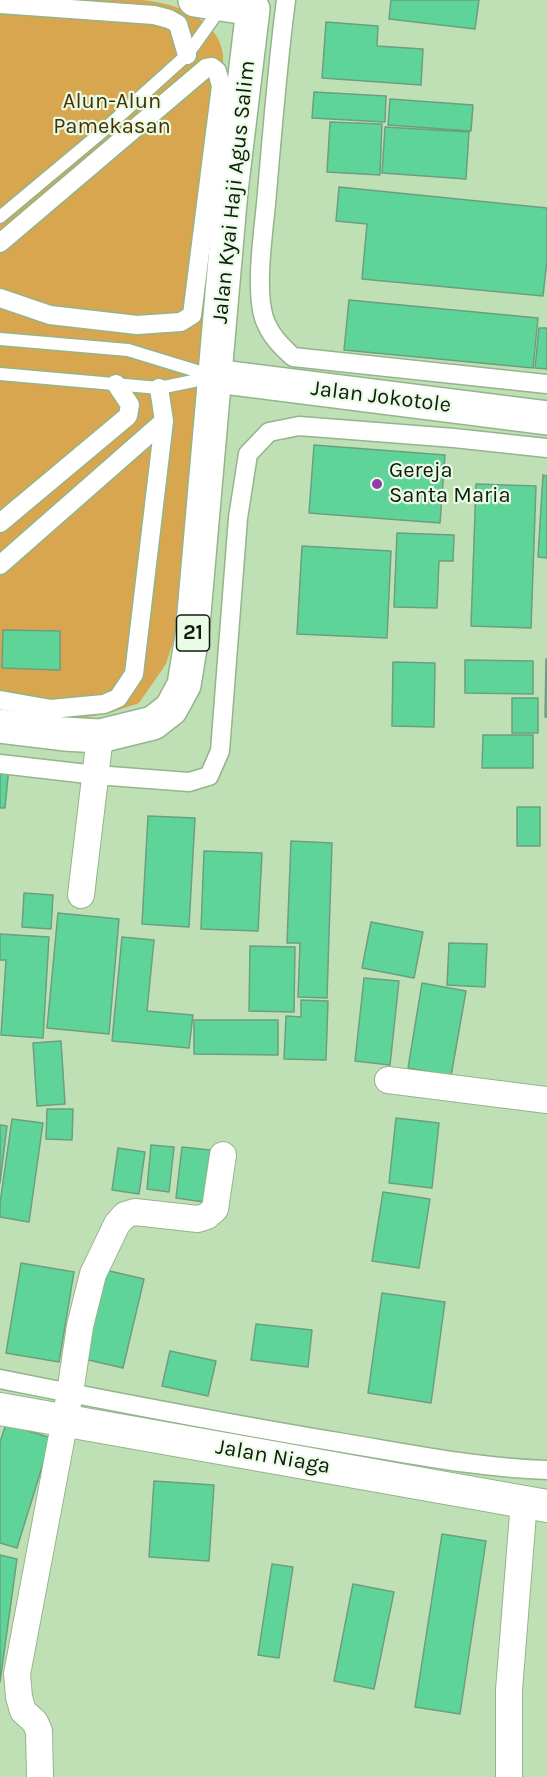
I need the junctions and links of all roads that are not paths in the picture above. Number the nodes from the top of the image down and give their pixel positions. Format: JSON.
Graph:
{"nodes":[{"id":1,"x":286,"y":0,"type":"edge"},
{"id":2,"x":0,"y":3,"type":"edge"},
{"id":3,"x":224,"y":4,"type":"edge"},
{"id":4,"x":187,"y":55,"type":"junction"},
{"id":5,"x":0,"y":217,"type":"edge"},
{"id":6,"x":0,"y":243,"type":"edge"},
{"id":7,"x":0,"y":298,"type":"edge"},
{"id":8,"x":0,"y":339,"type":"edge"},
{"id":9,"x":0,"y":375,"type":"edge"},
{"id":10,"x":215,"y":376,"type":"junction"},
{"id":11,"x":116,"y":384,"type":"junction"},
{"id":12,"x":547,"y":384,"type":"edge"},
{"id":13,"x":159,"y":388,"type":"junction"},
{"id":14,"x":547,"y":418,"type":"edge"},
{"id":15,"x":164,"y":421,"type":"junction"},
{"id":16,"x":547,"y":448,"type":"edge"},
{"id":17,"x":0,"y":523,"type":"edge"},
{"id":18,"x":0,"y":565,"type":"edge"},
{"id":19,"x":0,"y":700,"type":"edge"},
{"id":20,"x":0,"y":726,"type":"edge"},
{"id":21,"x":100,"y":736,"type":"junction"},
{"id":22,"x":0,"y":764,"type":"edge"},
{"id":23,"x":96,"y":775,"type":"junction"},
{"id":24,"x":81,"y":895,"type":"dead end"},
{"id":25,"x":388,"y":1080,"type":"dead end"},
{"id":26,"x":547,"y":1100,"type":"edge"},
{"id":27,"x":223,"y":1155,"type":"dead end"},
{"id":28,"x":0,"y":1380,"type":"edge"},
{"id":29,"x":67,"y":1407,"type":"junction"},
{"id":30,"x":0,"y":1409,"type":"edge"},
{"id":31,"x":547,"y":1470,"type":"edge"},
{"id":32,"x":535,"y":1504,"type":"edge"},
{"id":33,"x":40,"y":1777,"type":"edge"},
{"id":34,"x":509,"y":1777,"type":"edge"}],
"edges":[{"from":1,"to":12,"type":"street"},
{"from":2,"to":4,"type":"street"},
{"from":3,"to":4,"type":"lane"},
{"from":3,"to":10,"type":"highway","name":"Jalan Kyai Haji Agus Salim"},
{"from":4,"to":5,"type":"lane"},
{"from":6,"to":7,"type":"street"},
{"from":8,"to":10,"type":"lane"},
{"from":9,"to":11,"type":"lane"},
{"from":10,"to":13,"type":"lane"},
{"from":10,"to":14,"type":"highway","name":"Jalan Jokotole"},
{"from":10,"to":21,"type":"highway","number":"21"},
{"from":11,"to":13,"type":"lane"},
{"from":11,"to":17,"type":"street"},
{"from":13,"to":15,"type":"street"},
{"from":15,"to":18,"type":"street"},
{"from":15,"to":19,"type":"street"},
{"from":16,"to":23,"type":"street"},
{"from":20,"to":21,"type":"highway","number":"21"},
{"from":21,"to":23,"type":"street"},
{"from":22,"to":23,"type":"street"},
{"from":23,"to":24,"type":"street"},
{"from":25,"to":26,"type":"street"},
{"from":27,"to":29,"type":"street"},
{"from":28,"to":29,"type":"street"},
{"from":29,"to":30,"type":"street","name":"Jalan Niaga"},
{"from":29,"to":31,"type":"street"},
{"from":29,"to":32,"type":"street","name":"Jalan Niaga"},
{"from":29,"to":33,"type":"street"},
{"from":32,"to":34,"type":"street"}]}
